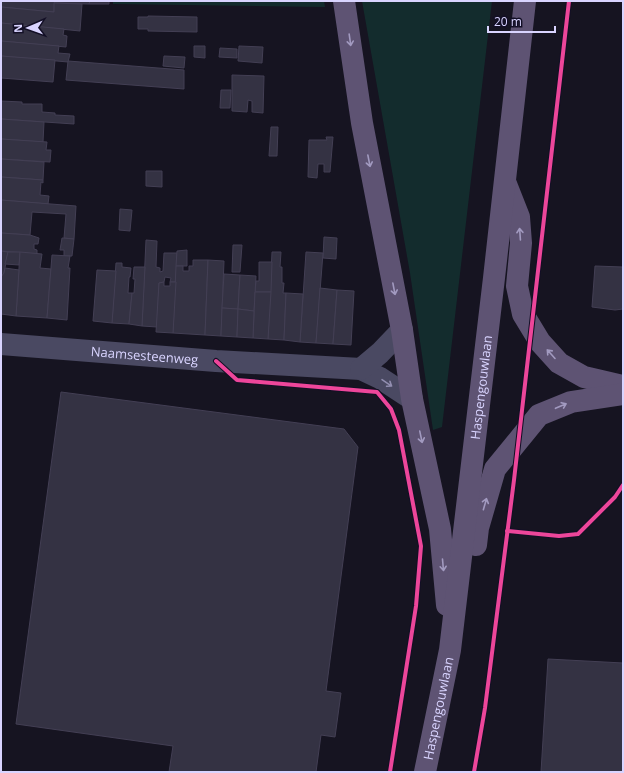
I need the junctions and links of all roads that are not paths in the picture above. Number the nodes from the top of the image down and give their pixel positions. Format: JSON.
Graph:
{"nodes":[{"id":1,"x":344,"y":1,"type":"edge"},
{"id":2,"x":525,"y":1,"type":"edge"},
{"id":3,"x":505,"y":182,"type":"junction"},
{"id":4,"x":402,"y":330,"type":"junction"},
{"id":5,"x":1,"y":344,"type":"edge"},
{"id":6,"x":361,"y":370,"type":"junction"},
{"id":7,"x":623,"y":386,"type":"edge"},
{"id":8,"x":623,"y":394,"type":"edge"},
{"id":9,"x":412,"y":399,"type":"junction"},
{"id":10,"x":450,"y":650,"type":"junction"},
{"id":11,"x":426,"y":772,"type":"edge"}],
"edges":[{"from":1,"to":4,"type":"main road","one_way":true},
{"from":2,"to":3,"type":"main road","name":"Haspengouwlaan"},
{"from":7,"to":3,"type":"main road","one_way":true},
{"from":3,"to":10,"type":"main road","name":"Haspengouwlaan"},
{"from":4,"to":6,"type":"street"},
{"from":4,"to":9,"type":"main road"},
{"from":5,"to":6,"type":"street","name":"Naamsesteenweg"},
{"from":6,"to":9,"type":"street","name":"Naamsesteenweg","one_way":true},
{"from":10,"to":8,"type":"main road","one_way":true},
{"from":9,"to":10,"type":"main road","one_way":true},
{"from":10,"to":11,"type":"main road","name":"Haspengouwlaan"}]}
